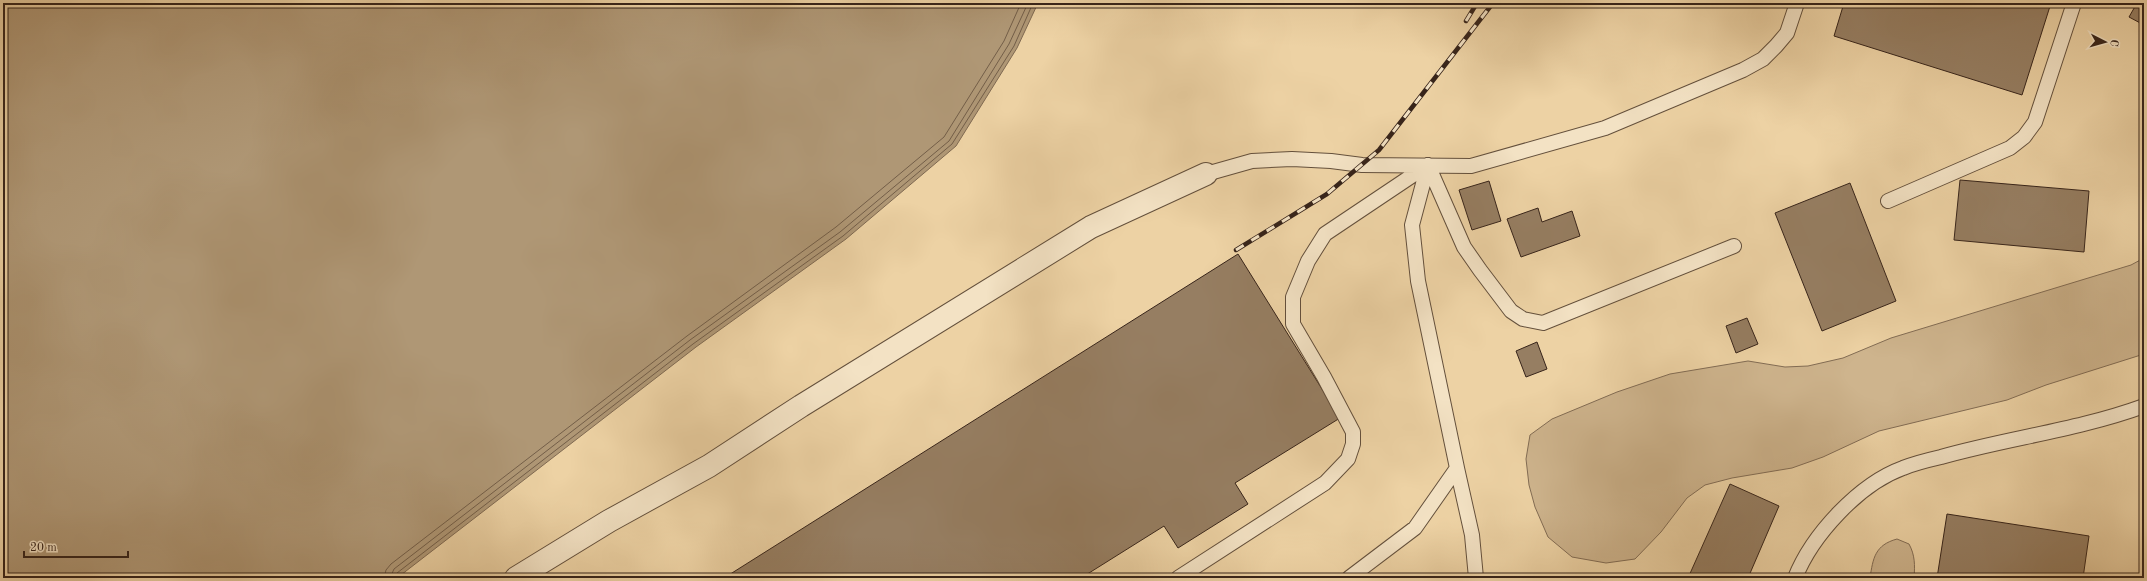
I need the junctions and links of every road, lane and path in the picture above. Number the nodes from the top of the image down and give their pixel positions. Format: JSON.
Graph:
{"nodes":[{"id":1,"x":1797,"y":3,"type":"edge"},
{"id":2,"x":2074,"y":3,"type":"edge"},
{"id":3,"x":1428,"y":165,"type":"junction"},
{"id":4,"x":1206,"y":174,"type":"joint"},
{"id":5,"x":1888,"y":201,"type":"dead end"},
{"id":6,"x":1734,"y":246,"type":"dead end"},
{"id":7,"x":2144,"y":406,"type":"edge"},
{"id":8,"x":1457,"y":468,"type":"junction"},
{"id":9,"x":516,"y":578,"type":"edge"},
{"id":10,"x":1178,"y":578,"type":"edge"},
{"id":11,"x":1349,"y":578,"type":"edge"},
{"id":12,"x":1476,"y":578,"type":"edge"},
{"id":13,"x":1795,"y":578,"type":"edge"}],
"edges":[{"from":1,"to":3,"type":"lane"},
{"from":2,"to":5,"type":"lane"},
{"from":3,"to":4,"type":"lane"},
{"from":3,"to":6,"type":"lane"},
{"from":3,"to":8,"type":"lane"},
{"from":3,"to":10,"type":"lane"},
{"from":4,"to":9,"type":"street"},
{"from":7,"to":13,"type":"lane"},
{"from":8,"to":11,"type":"lane"},
{"from":8,"to":12,"type":"lane"}]}
